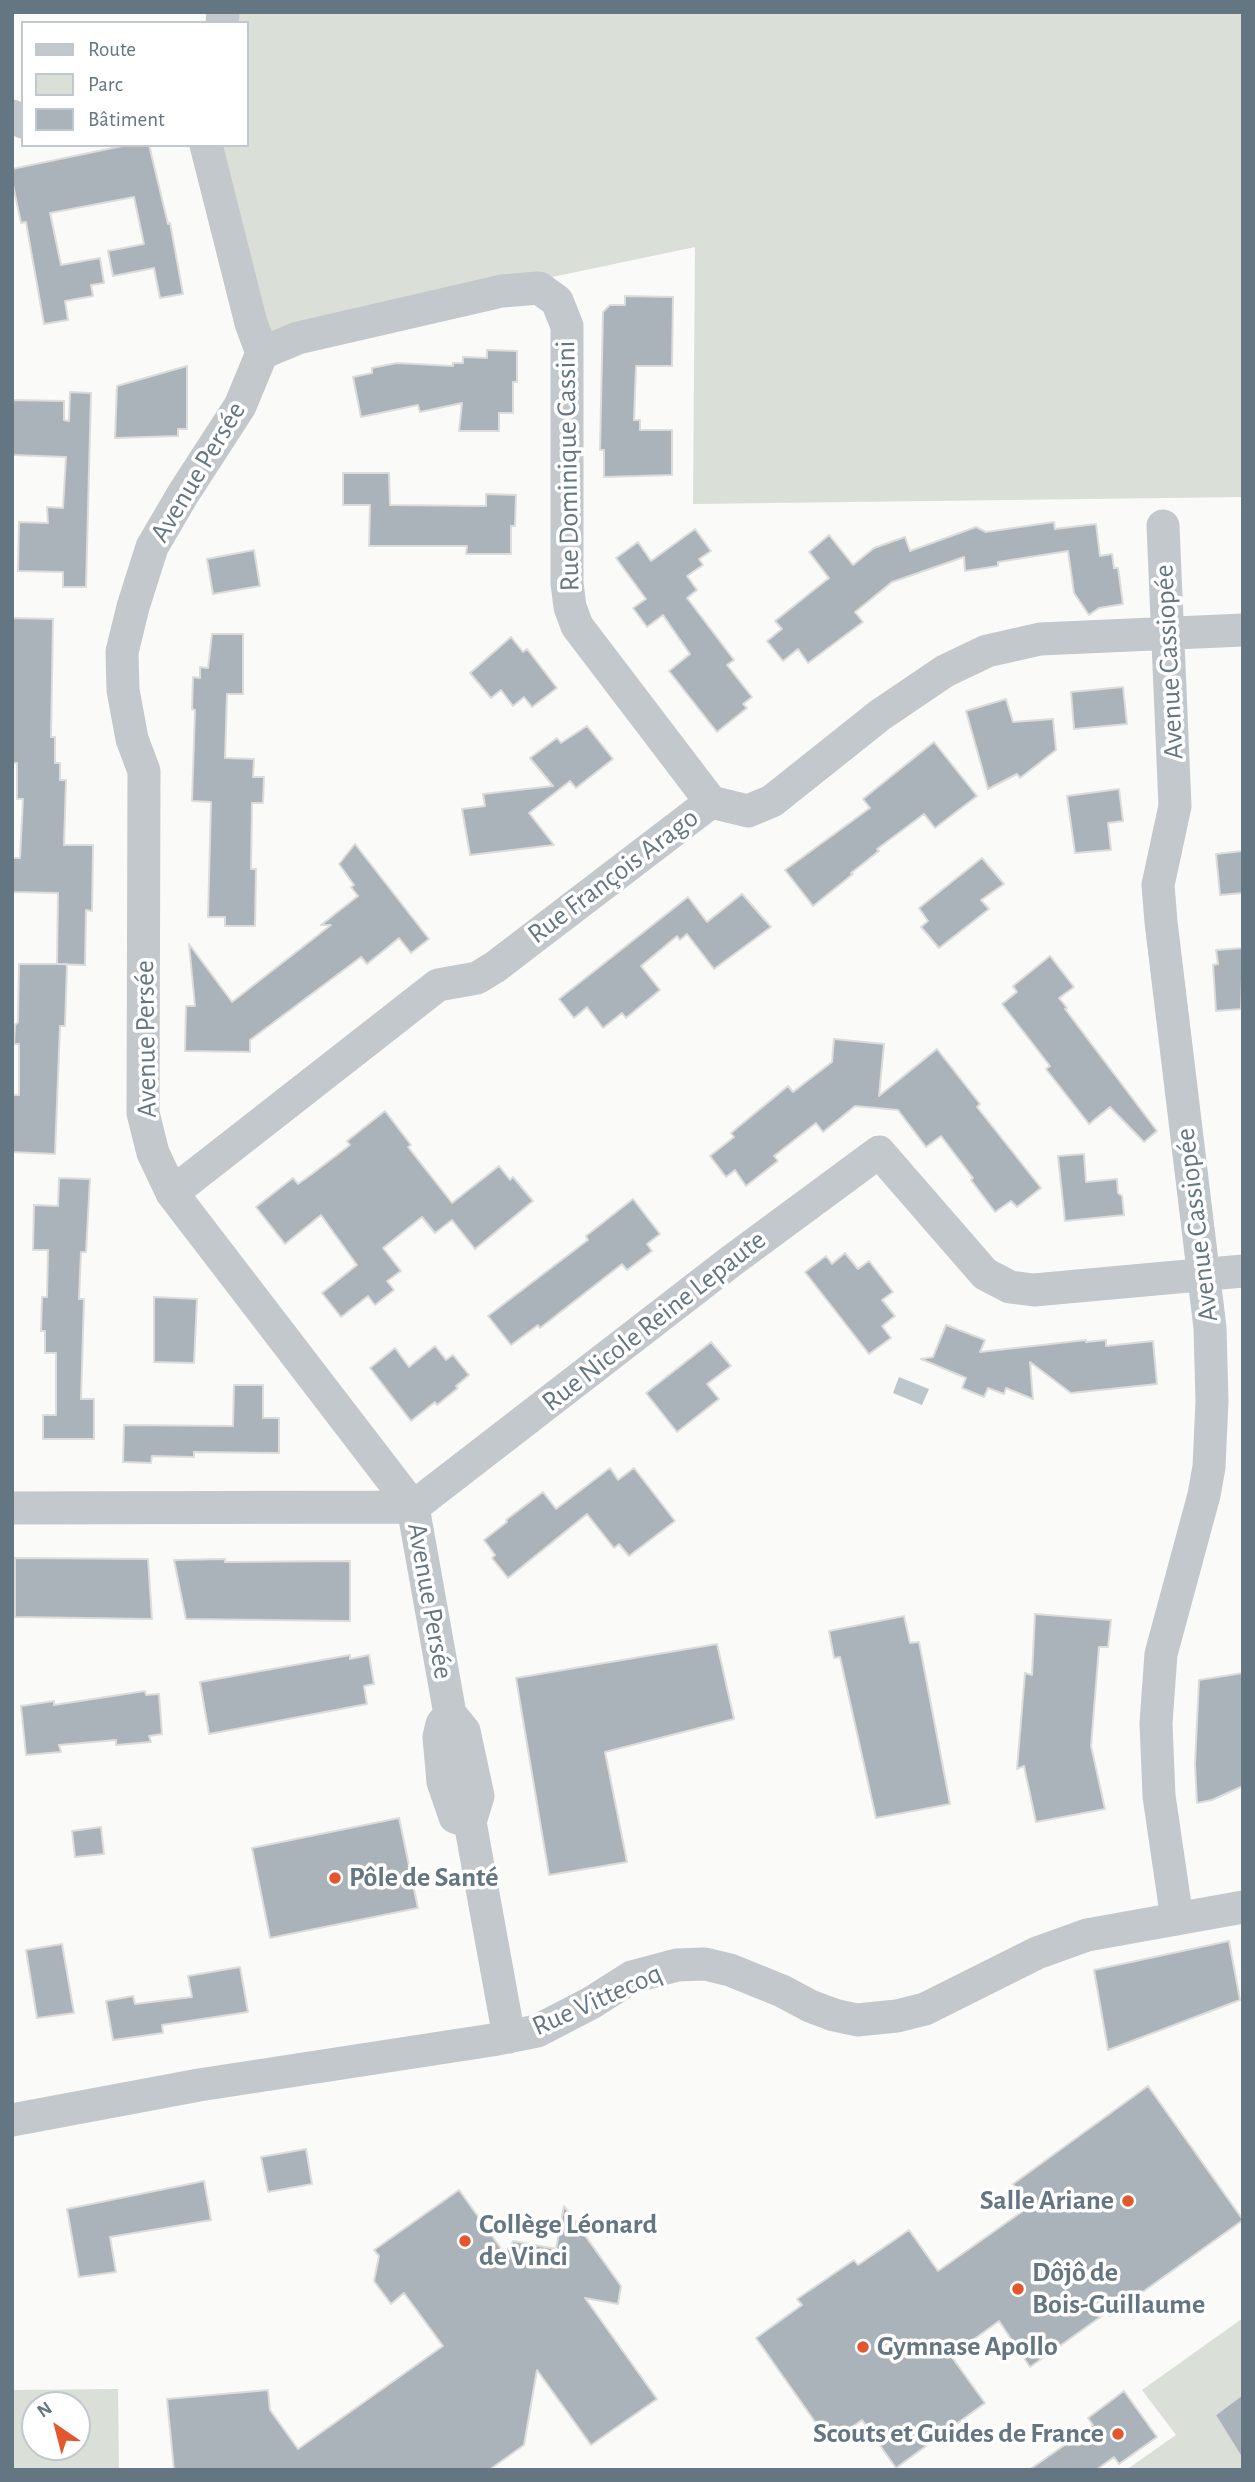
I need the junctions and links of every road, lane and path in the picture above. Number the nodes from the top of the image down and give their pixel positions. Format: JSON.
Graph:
{"nodes":[{"id":1,"x":207,"y":147,"type":"edge"},
{"id":2,"x":262,"y":353,"type":"junction"},
{"id":3,"x":1163,"y":526,"type":"dead end"},
{"id":4,"x":1243,"y":631,"type":"edge"},
{"id":5,"x":1166,"y":632,"type":"junction"},
{"id":6,"x":711,"y":802,"type":"junction"},
{"id":7,"x":172,"y":1193,"type":"junction"},
{"id":8,"x":1243,"y":1271,"type":"edge"},
{"id":9,"x":1204,"y":1276,"type":"junction"},
{"id":10,"x":413,"y":1507,"type":"junction"},
{"id":11,"x":12,"y":1508,"type":"edge"},
{"id":12,"x":1243,"y":1907,"type":"edge"},
{"id":13,"x":1177,"y":1919,"type":"junction"},
{"id":14,"x":509,"y":2037,"type":"junction"},
{"id":15,"x":12,"y":2120,"type":"edge"}],
"edges":[{"from":1,"to":2,"type":"street"},
{"from":2,"to":6,"type":"street","name":"Rue Dominique Cassini"},
{"from":2,"to":7,"type":"street","name":"Avenue Persée"},
{"from":3,"to":5,"type":"street","name":"Avenue Cassiopée"},
{"from":4,"to":5,"type":"street","name":"Rue François Arago"},
{"from":5,"to":6,"type":"street","name":"Rue François Arago"},
{"from":5,"to":9,"type":"street","name":"Avenue Cassiopée"},
{"from":6,"to":7,"type":"street","name":"Rue François Arago"},
{"from":7,"to":10,"type":"street","name":"Avenue Persée"},
{"from":8,"to":9,"type":"street","name":"Rue Nicole Reine Lepaute"},
{"from":9,"to":10,"type":"street","name":"Rue Nicole Reine Lepaute"},
{"from":9,"to":13,"type":"street","name":"Avenue Cassiopée"},
{"from":10,"to":11,"type":"street"},
{"from":10,"to":14,"type":"street","name":"Avenue Persée"},
{"from":12,"to":13,"type":"street","name":"Rue Vittecoq"},
{"from":13,"to":14,"type":"street","name":"Rue Vittecoq"},
{"from":14,"to":15,"type":"street","name":"Rue Vittecoq"}]}
